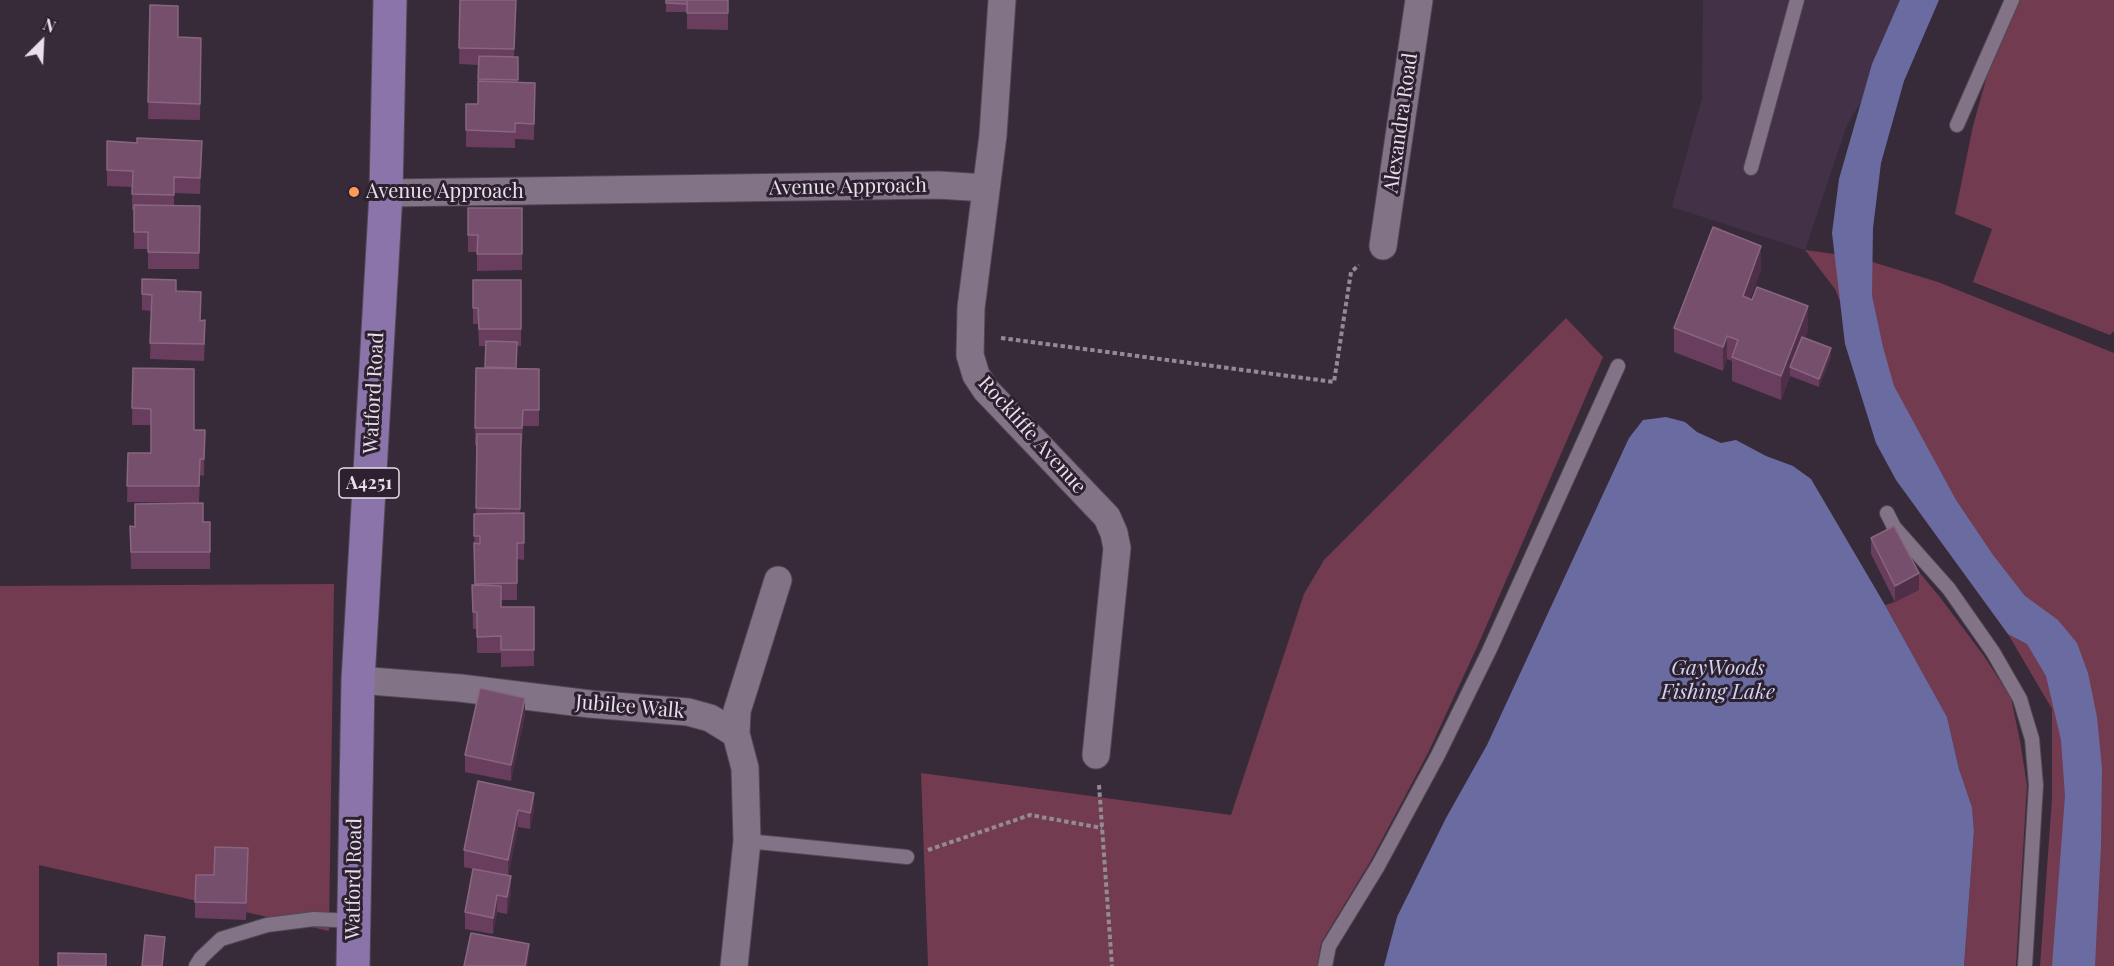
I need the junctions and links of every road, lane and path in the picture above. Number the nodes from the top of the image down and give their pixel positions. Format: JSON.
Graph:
{"nodes":[{"id":1,"x":390,"y":0,"type":"edge"},
{"id":2,"x":1002,"y":0,"type":"edge"},
{"id":3,"x":1419,"y":0,"type":"edge"},
{"id":4,"x":1797,"y":0,"type":"edge"},
{"id":5,"x":2012,"y":0,"type":"edge"},
{"id":6,"x":1957,"y":125,"type":"dead end"},
{"id":7,"x":1751,"y":168,"type":"dead end"},
{"id":8,"x":986,"y":188,"type":"junction"},
{"id":9,"x":386,"y":193,"type":"junction"},
{"id":10,"x":1383,"y":246,"type":"joint"},
{"id":11,"x":970,"y":334,"type":"junction"},
{"id":12,"x":1618,"y":366,"type":"dead end"},
{"id":13,"x":1887,"y":513,"type":"dead end"},
{"id":14,"x":778,"y":580,"type":"dead end"},
{"id":15,"x":358,"y":680,"type":"junction"},
{"id":16,"x":736,"y":734,"type":"junction"},
{"id":17,"x":1096,"y":755,"type":"joint"},
{"id":18,"x":1102,"y":828,"type":"junction"},
{"id":19,"x":747,"y":841,"type":"junction"},
{"id":20,"x":907,"y":858,"type":"joint"},
{"id":21,"x":354,"y":921,"type":"junction"},
{"id":22,"x":196,"y":966,"type":"edge"},
{"id":23,"x":352,"y":966,"type":"edge"},
{"id":24,"x":734,"y":966,"type":"edge"},
{"id":25,"x":1112,"y":966,"type":"edge"},
{"id":26,"x":1325,"y":966,"type":"edge"},
{"id":27,"x":2025,"y":966,"type":"edge"}],
"edges":[{"from":1,"to":9,"type":"main road","name":"Watford Road","number":"A4251"},
{"from":2,"to":8,"type":"street","name":"Rockliffe Avenue"},
{"from":3,"to":10,"type":"street","name":"Alexandra Road"},
{"from":4,"to":7,"type":"lane"},
{"from":5,"to":6,"type":"lane"},
{"from":8,"to":9,"type":"street","name":"Avenue Approach"},
{"from":8,"to":11,"type":"street","name":"Rockliffe Avenue"},
{"from":9,"to":15,"type":"main road","name":"Watford Road","number":"A4251"},
{"from":10,"to":11,"type":"path"},
{"from":11,"to":17,"type":"street","name":"Rockliffe Avenue"},
{"from":12,"to":26,"type":"lane"},
{"from":13,"to":27,"type":"lane"},
{"from":14,"to":16,"type":"street"},
{"from":15,"to":16,"type":"street","name":"Jubilee Walk"},
{"from":15,"to":21,"type":"main road","name":"Watford Road","number":"A4251"},
{"from":16,"to":19,"type":"street"},
{"from":17,"to":18,"type":"path"},
{"from":18,"to":20,"type":"path"},
{"from":18,"to":25,"type":"path"},
{"from":19,"to":20,"type":"lane"},
{"from":19,"to":24,"type":"street"},
{"from":21,"to":22,"type":"lane"},
{"from":21,"to":23,"type":"main road","name":"Watford Road","number":"A4251"}]}
